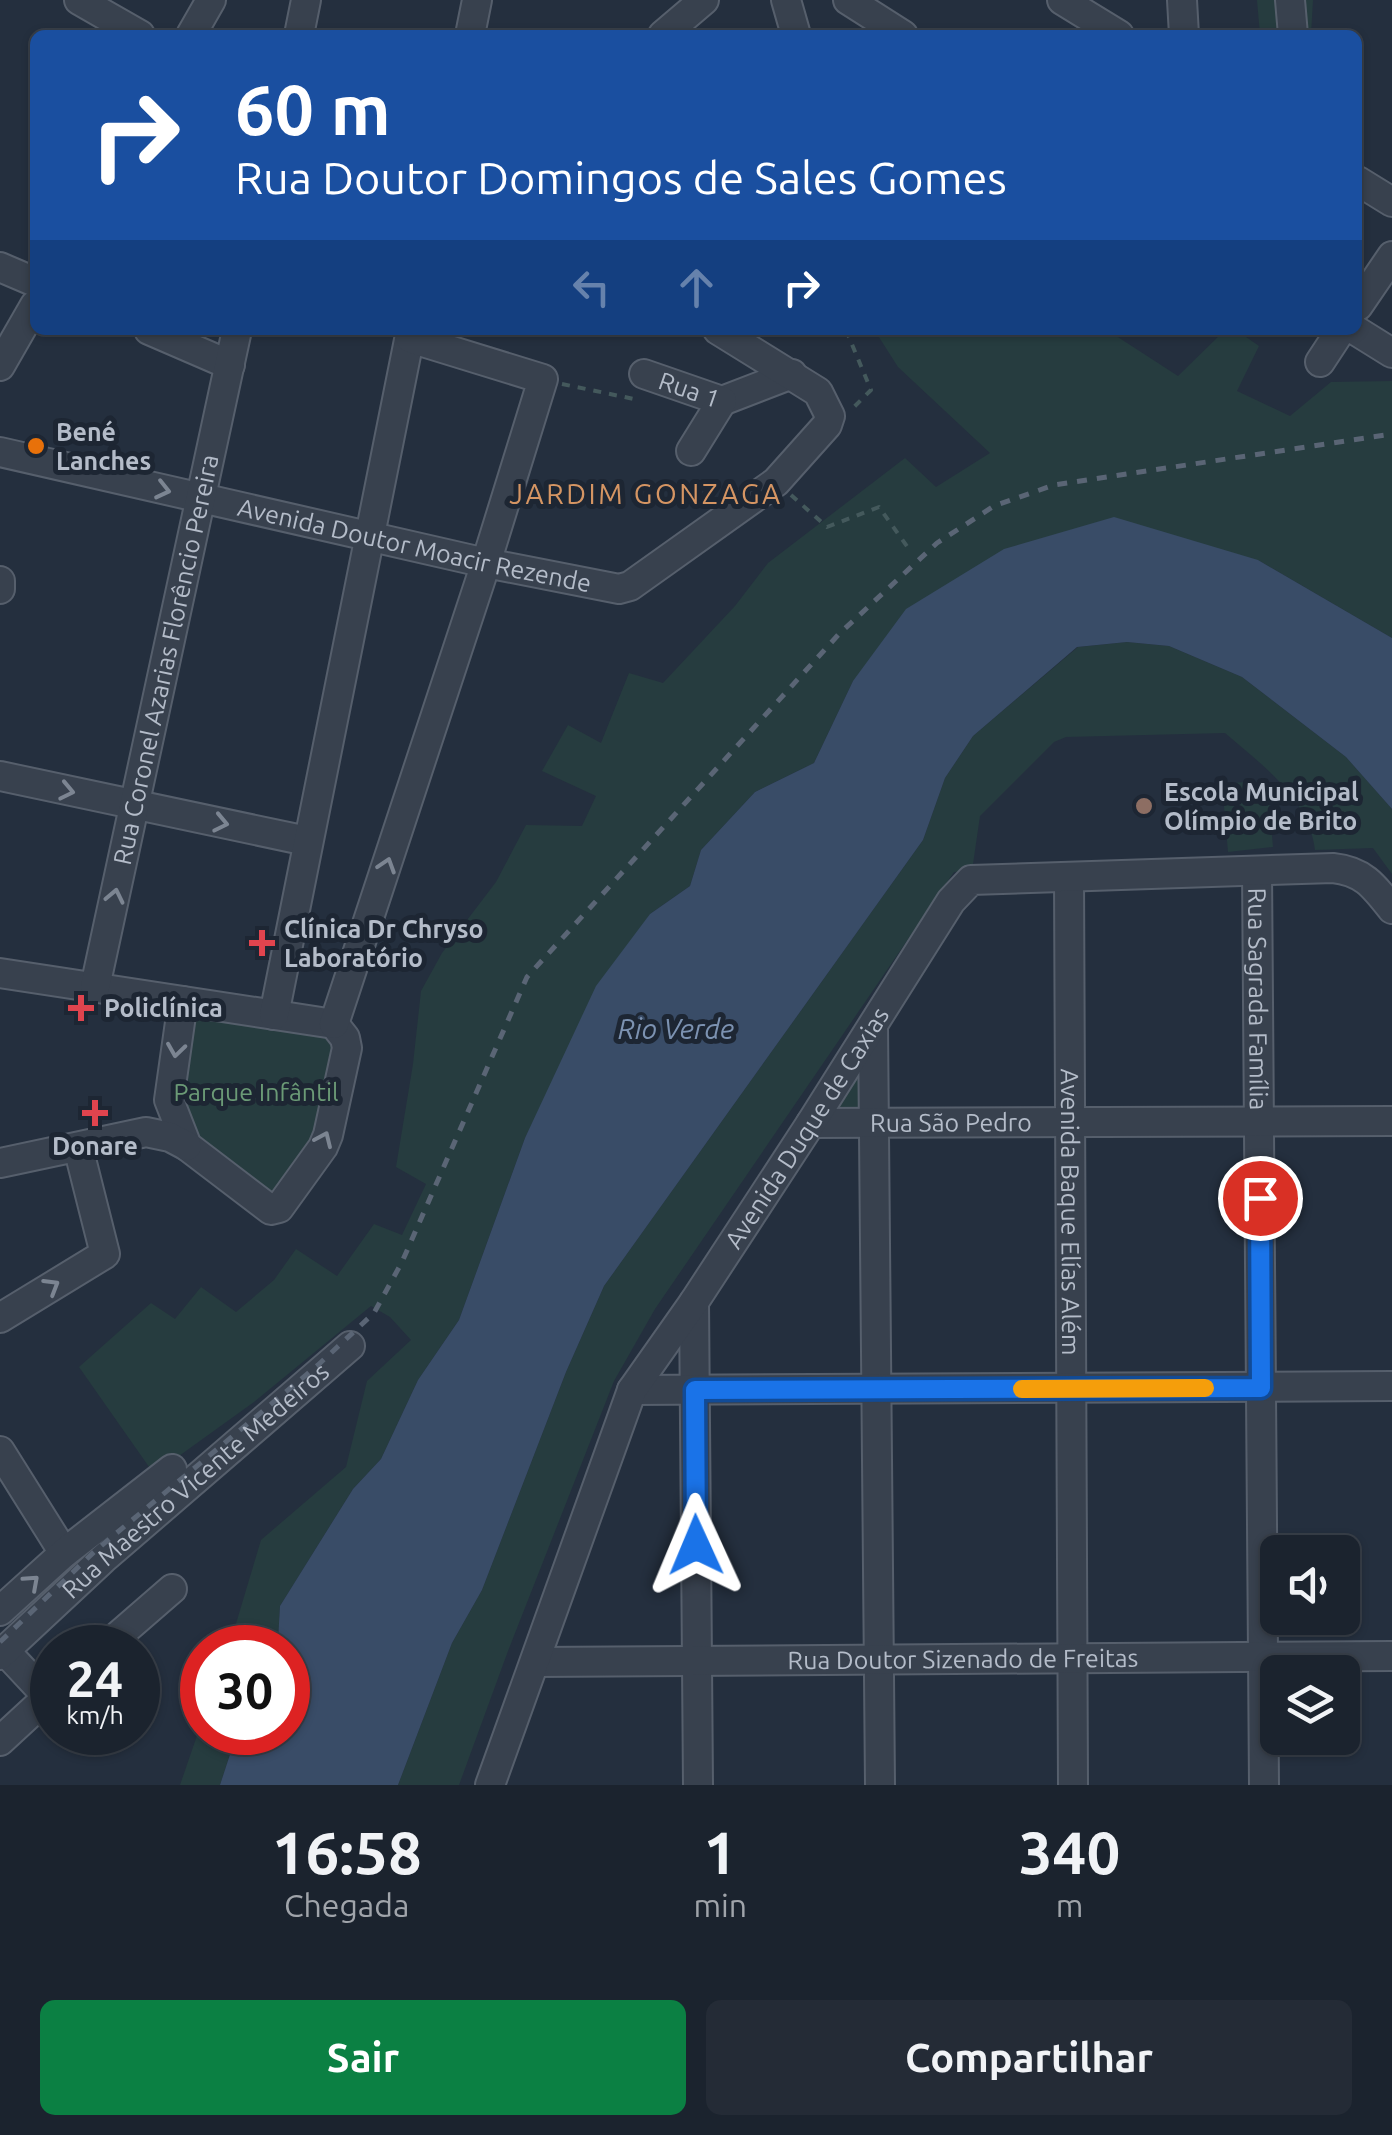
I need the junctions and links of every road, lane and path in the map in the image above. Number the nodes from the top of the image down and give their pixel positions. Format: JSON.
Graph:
{"nodes":[{"id":1,"x":79,"y":0,"type":"edge"},
{"id":2,"x":210,"y":0,"type":"edge"},
{"id":3,"x":306,"y":0,"type":"edge"},
{"id":4,"x":478,"y":0,"type":"edge"},
{"id":5,"x":704,"y":0,"type":"edge"},
{"id":6,"x":786,"y":0,"type":"edge"},
{"id":7,"x":848,"y":0,"type":"edge"},
{"id":8,"x":1062,"y":0,"type":"edge"},
{"id":9,"x":1182,"y":0,"type":"edge"},
{"id":10,"x":1290,"y":0,"type":"edge"},
{"id":11,"x":1087,"y":27,"type":"edge"},
{"id":12,"x":131,"y":30,"type":"edge"},
{"id":13,"x":193,"y":30,"type":"edge"},
{"id":14,"x":299,"y":30,"type":"edge"},
{"id":15,"x":471,"y":30,"type":"edge"},
{"id":16,"x":669,"y":30,"type":"edge"},
{"id":17,"x":795,"y":30,"type":"edge"},
{"id":18,"x":895,"y":30,"type":"edge"},
{"id":19,"x":1184,"y":30,"type":"edge"},
{"id":20,"x":1293,"y":30,"type":"edge"},
{"id":21,"x":1362,"y":183,"type":"edge"},
{"id":22,"x":1392,"y":202,"type":"edge"},
{"id":23,"x":1392,"y":256,"type":"edge"},
{"id":24,"x":0,"y":267,"type":"edge"},
{"id":25,"x":30,"y":280,"type":"edge"},
{"id":26,"x":1362,"y":300,"type":"edge"},
{"id":27,"x":30,"y":315,"type":"edge"},
{"id":28,"x":160,"y":335,"type":"edge"},
{"id":29,"x":236,"y":335,"type":"edge"},
{"id":30,"x":410,"y":335,"type":"edge"},
{"id":31,"x":413,"y":335,"type":"edge"},
{"id":32,"x":726,"y":335,"type":"edge"},
{"id":33,"x":848,"y":335,"type":"edge"},
{"id":34,"x":1338,"y":335,"type":"edge"},
{"id":35,"x":1362,"y":335,"type":"edge"},
{"id":36,"x":1392,"y":354,"type":"edge"},
{"id":37,"x":1320,"y":362,"type":"dead end"},
{"id":38,"x":230,"y":365,"type":"junction"},
{"id":39,"x":0,"y":366,"type":"edge"},
{"id":40,"x":792,"y":374,"type":"junction"},
{"id":41,"x":542,"y":379,"type":"junction"},
{"id":42,"x":639,"y":387,"type":"joint"},
{"id":43,"x":722,"y":400,"type":"junction"},
{"id":44,"x":830,"y":416,"type":"junction"},
{"id":45,"x":692,"y":451,"type":"dead end"},
{"id":46,"x":0,"y":452,"type":"edge"},
{"id":47,"x":776,"y":482,"type":"junction"},
{"id":48,"x":201,"y":498,"type":"junction"},
{"id":49,"x":370,"y":537,"type":"junction"},
{"id":50,"x":911,"y":552,"type":"dead end"},
{"id":51,"x":486,"y":563,"type":"junction"},
{"id":52,"x":0,"y":776,"type":"edge"},
{"id":53,"x":134,"y":805,"type":"junction"},
{"id":54,"x":307,"y":841,"type":"junction"},
{"id":55,"x":1257,"y":872,"type":"junction"},
{"id":56,"x":1069,"y":876,"type":"junction"},
{"id":57,"x":1392,"y":909,"type":"edge"},
{"id":58,"x":0,"y":973,"type":"edge"},
{"id":59,"x":95,"y":988,"type":"junction"},
{"id":60,"x":183,"y":1000,"type":"junction"},
{"id":61,"x":274,"y":1015,"type":"junction"},
{"id":62,"x":334,"y":1024,"type":"junction"},
{"id":63,"x":872,"y":1024,"type":"junction"},
{"id":64,"x":169,"y":1100,"type":"junction"},
{"id":65,"x":1259,"y":1121,"type":"junction"},
{"id":66,"x":1392,"y":1121,"type":"edge"},
{"id":67,"x":1070,"y":1122,"type":"junction"},
{"id":68,"x":812,"y":1123,"type":"junction"},
{"id":69,"x":873,"y":1123,"type":"junction"},
{"id":70,"x":146,"y":1132,"type":"junction"},
{"id":71,"x":188,"y":1146,"type":"junction"},
{"id":72,"x":78,"y":1147,"type":"junction"},
{"id":73,"x":0,"y":1162,"type":"edge"},
{"id":74,"x":694,"y":1302,"type":"junction"},
{"id":75,"x":0,"y":1318,"type":"edge"},
{"id":76,"x":350,"y":1346,"type":"dead end"},
{"id":77,"x":1392,"y":1386,"type":"edge"},
{"id":78,"x":1261,"y":1388,"type":"junction"},
{"id":79,"x":1071,"y":1389,"type":"junction"},
{"id":80,"x":632,"y":1390,"type":"junction"},
{"id":81,"x":695,"y":1390,"type":"junction"},
{"id":82,"x":876,"y":1390,"type":"junction"},
{"id":83,"x":0,"y":1451,"type":"edge"},
{"id":84,"x":172,"y":1469,"type":"dead end"},
{"id":85,"x":64,"y":1553,"type":"junction"},
{"id":86,"x":172,"y":1588,"type":"dead end"},
{"id":87,"x":0,"y":1611,"type":"edge"},
{"id":88,"x":130,"y":1625,"type":"edge"},
{"id":89,"x":2,"y":1653,"type":"edge"},
{"id":90,"x":1263,"y":1655,"type":"edge"},
{"id":91,"x":1360,"y":1656,"type":"edge"},
{"id":92,"x":1392,"y":1656,"type":"edge"},
{"id":93,"x":1260,"y":1657,"type":"edge"},
{"id":94,"x":1072,"y":1658,"type":"junction"},
{"id":95,"x":878,"y":1660,"type":"junction"},
{"id":96,"x":697,"y":1661,"type":"junction"},
{"id":97,"x":535,"y":1662,"type":"junction"},
{"id":98,"x":30,"y":1678,"type":"edge"},
{"id":99,"x":30,"y":1713,"type":"edge"},
{"id":100,"x":508,"y":1738,"type":"junction"},
{"id":101,"x":0,"y":1741,"type":"edge"},
{"id":102,"x":1264,"y":1755,"type":"edge"},
{"id":103,"x":490,"y":1785,"type":"edge"},
{"id":104,"x":508,"y":1785,"type":"edge"},
{"id":105,"x":698,"y":1785,"type":"edge"},
{"id":106,"x":880,"y":1785,"type":"edge"},
{"id":107,"x":1073,"y":1785,"type":"edge"},
{"id":108,"x":1264,"y":1785,"type":"edge"}],
"edges":[{"from":1,"to":12,"type":"street"},
{"from":2,"to":13,"type":"street"},
{"from":3,"to":14,"type":"street"},
{"from":4,"to":15,"type":"street"},
{"from":5,"to":16,"type":"street"},
{"from":6,"to":17,"type":"street"},
{"from":7,"to":18,"type":"street"},
{"from":8,"to":11,"type":"street"},
{"from":9,"to":19,"type":"street"},
{"from":10,"to":20,"type":"street"},
{"from":21,"to":22,"type":"street"},
{"from":23,"to":26,"type":"street"},
{"from":24,"to":25,"type":"street"},
{"from":27,"to":39,"type":"street"},
{"from":28,"to":38,"type":"street"},
{"from":29,"to":38,"type":"street","name":"Rua Coronel Azarias Florêncio Pereira"},
{"from":30,"to":49,"type":"street"},
{"from":31,"to":41,"type":"street"},
{"from":32,"to":40,"type":"street"},
{"from":33,"to":44,"type":"path"},
{"from":34,"to":37,"type":"street"},
{"from":35,"to":36,"type":"street"},
{"from":38,"to":48,"type":"street","name":"Rua Coronel Azarias Florêncio Pereira"},
{"from":40,"to":43,"type":"street","name":"Rua 1"},
{"from":40,"to":44,"type":"street"},
{"from":41,"to":42,"type":"path"},
{"from":41,"to":51,"type":"street"},
{"from":42,"to":43,"type":"street","name":"Rua 1"},
{"from":43,"to":45,"type":"street"},
{"from":44,"to":47,"type":"street","name":"Avenida Doutor Moacir Rezende"},
{"from":46,"to":48,"type":"street","name":"Avenida Doutor Moacir Rezende","one_way":true},
{"from":47,"to":50,"type":"path"},
{"from":47,"to":51,"type":"street","name":"Avenida Doutor Moacir Rezende"},
{"from":48,"to":49,"type":"street","name":"Avenida Doutor Moacir Rezende"},
{"from":48,"to":53,"type":"street","name":"Rua Coronel Azarias Florêncio Pereira"},
{"from":49,"to":51,"type":"street","name":"Avenida Doutor Moacir Rezende"},
{"from":49,"to":54,"type":"street"},
{"from":62,"to":51,"type":"street","one_way":true},
{"from":52,"to":53,"type":"street","one_way":true},
{"from":53,"to":54,"type":"street","one_way":true},
{"from":59,"to":53,"type":"street","name":"Rua Coronel Azarias Florêncio Pereira","one_way":true},
{"from":54,"to":61,"type":"street"},
{"from":55,"to":56,"type":"street","name":"Avenida Duque de Caxias"},
{"from":55,"to":57,"type":"street","name":"Avenida Duque de Caxias"},
{"from":55,"to":65,"type":"street","name":"Rua Sagrada Família"},
{"from":56,"to":63,"type":"street","name":"Avenida Duque de Caxias"},
{"from":56,"to":67,"type":"street","name":"Avenida Baque Elías Além"},
{"from":58,"to":59,"type":"street"},
{"from":59,"to":60,"type":"street"},
{"from":60,"to":61,"type":"street"},
{"from":60,"to":64,"type":"street","one_way":true},
{"from":61,"to":62,"type":"street"},
{"from":71,"to":62,"type":"street","one_way":true},
{"from":63,"to":68,"type":"street","name":"Avenida Duque de Caxias"},
{"from":63,"to":69,"type":"street"},
{"from":64,"to":70,"type":"street"},
{"from":64,"to":71,"type":"street"},
{"from":65,"to":66,"type":"street","name":"Rua São Pedro"},
{"from":65,"to":67,"type":"street","name":"Rua São Pedro"},
{"from":65,"to":78,"type":"street","name":"Rua Sagrada Família"},
{"from":67,"to":69,"type":"street","name":"Rua São Pedro"},
{"from":67,"to":79,"type":"street","name":"Avenida Baque Elías Além"},
{"from":68,"to":69,"type":"street","name":"Rua São Pedro"},
{"from":68,"to":74,"type":"street","name":"Avenida Duque de Caxias"},
{"from":69,"to":82,"type":"street"},
{"from":70,"to":71,"type":"street"},
{"from":70,"to":72,"type":"street"},
{"from":72,"to":73,"type":"street"},
{"from":75,"to":72,"type":"street","one_way":true},
{"from":74,"to":80,"type":"street","name":"Avenida Duque de Caxias"},
{"from":74,"to":81,"type":"street"},
{"from":76,"to":89,"type":"street","name":"Rua Maestro Vicente Medeiros"},
{"from":77,"to":78,"type":"street"},
{"from":78,"to":79,"type":"street"},
{"from":78,"to":90,"type":"street","name":"Rua Sagrada Família"},
{"from":79,"to":82,"type":"street"},
{"from":79,"to":94,"type":"street","name":"Avenida Baque Elías Além"},
{"from":80,"to":81,"type":"street"},
{"from":80,"to":97,"type":"street","name":"Avenida Duque de Caxias"},
{"from":81,"to":82,"type":"street"},
{"from":81,"to":96,"type":"street"},
{"from":82,"to":95,"type":"street"},
{"from":83,"to":85,"type":"street"},
{"from":84,"to":85,"type":"street"},
{"from":87,"to":85,"type":"street","one_way":true},
{"from":86,"to":88,"type":"street"},
{"from":89,"to":98,"type":"street"},
{"from":91,"to":92,"type":"street","name":"Rua Doutor Sizenado de Freitas"},
{"from":93,"to":94,"type":"street","name":"Rua Doutor Sizenado de Freitas"},
{"from":94,"to":95,"type":"street","name":"Rua Doutor Sizenado de Freitas"},
{"from":94,"to":107,"type":"street","name":"Avenida Baque Elías Além"},
{"from":95,"to":96,"type":"street","name":"Rua Doutor Sizenado de Freitas"},
{"from":95,"to":106,"type":"street"},
{"from":96,"to":97,"type":"street","name":"Rua Doutor Sizenado de Freitas"},
{"from":96,"to":105,"type":"street"},
{"from":97,"to":100,"type":"street","name":"Avenida Duque de Caxias"},
{"from":99,"to":101,"type":"street"},
{"from":100,"to":103,"type":"street","name":"Avenida Duque de Caxias"},
{"from":100,"to":104,"type":"street"},
{"from":102,"to":108,"type":"street","name":"Rua Sagrada Família"}]}
